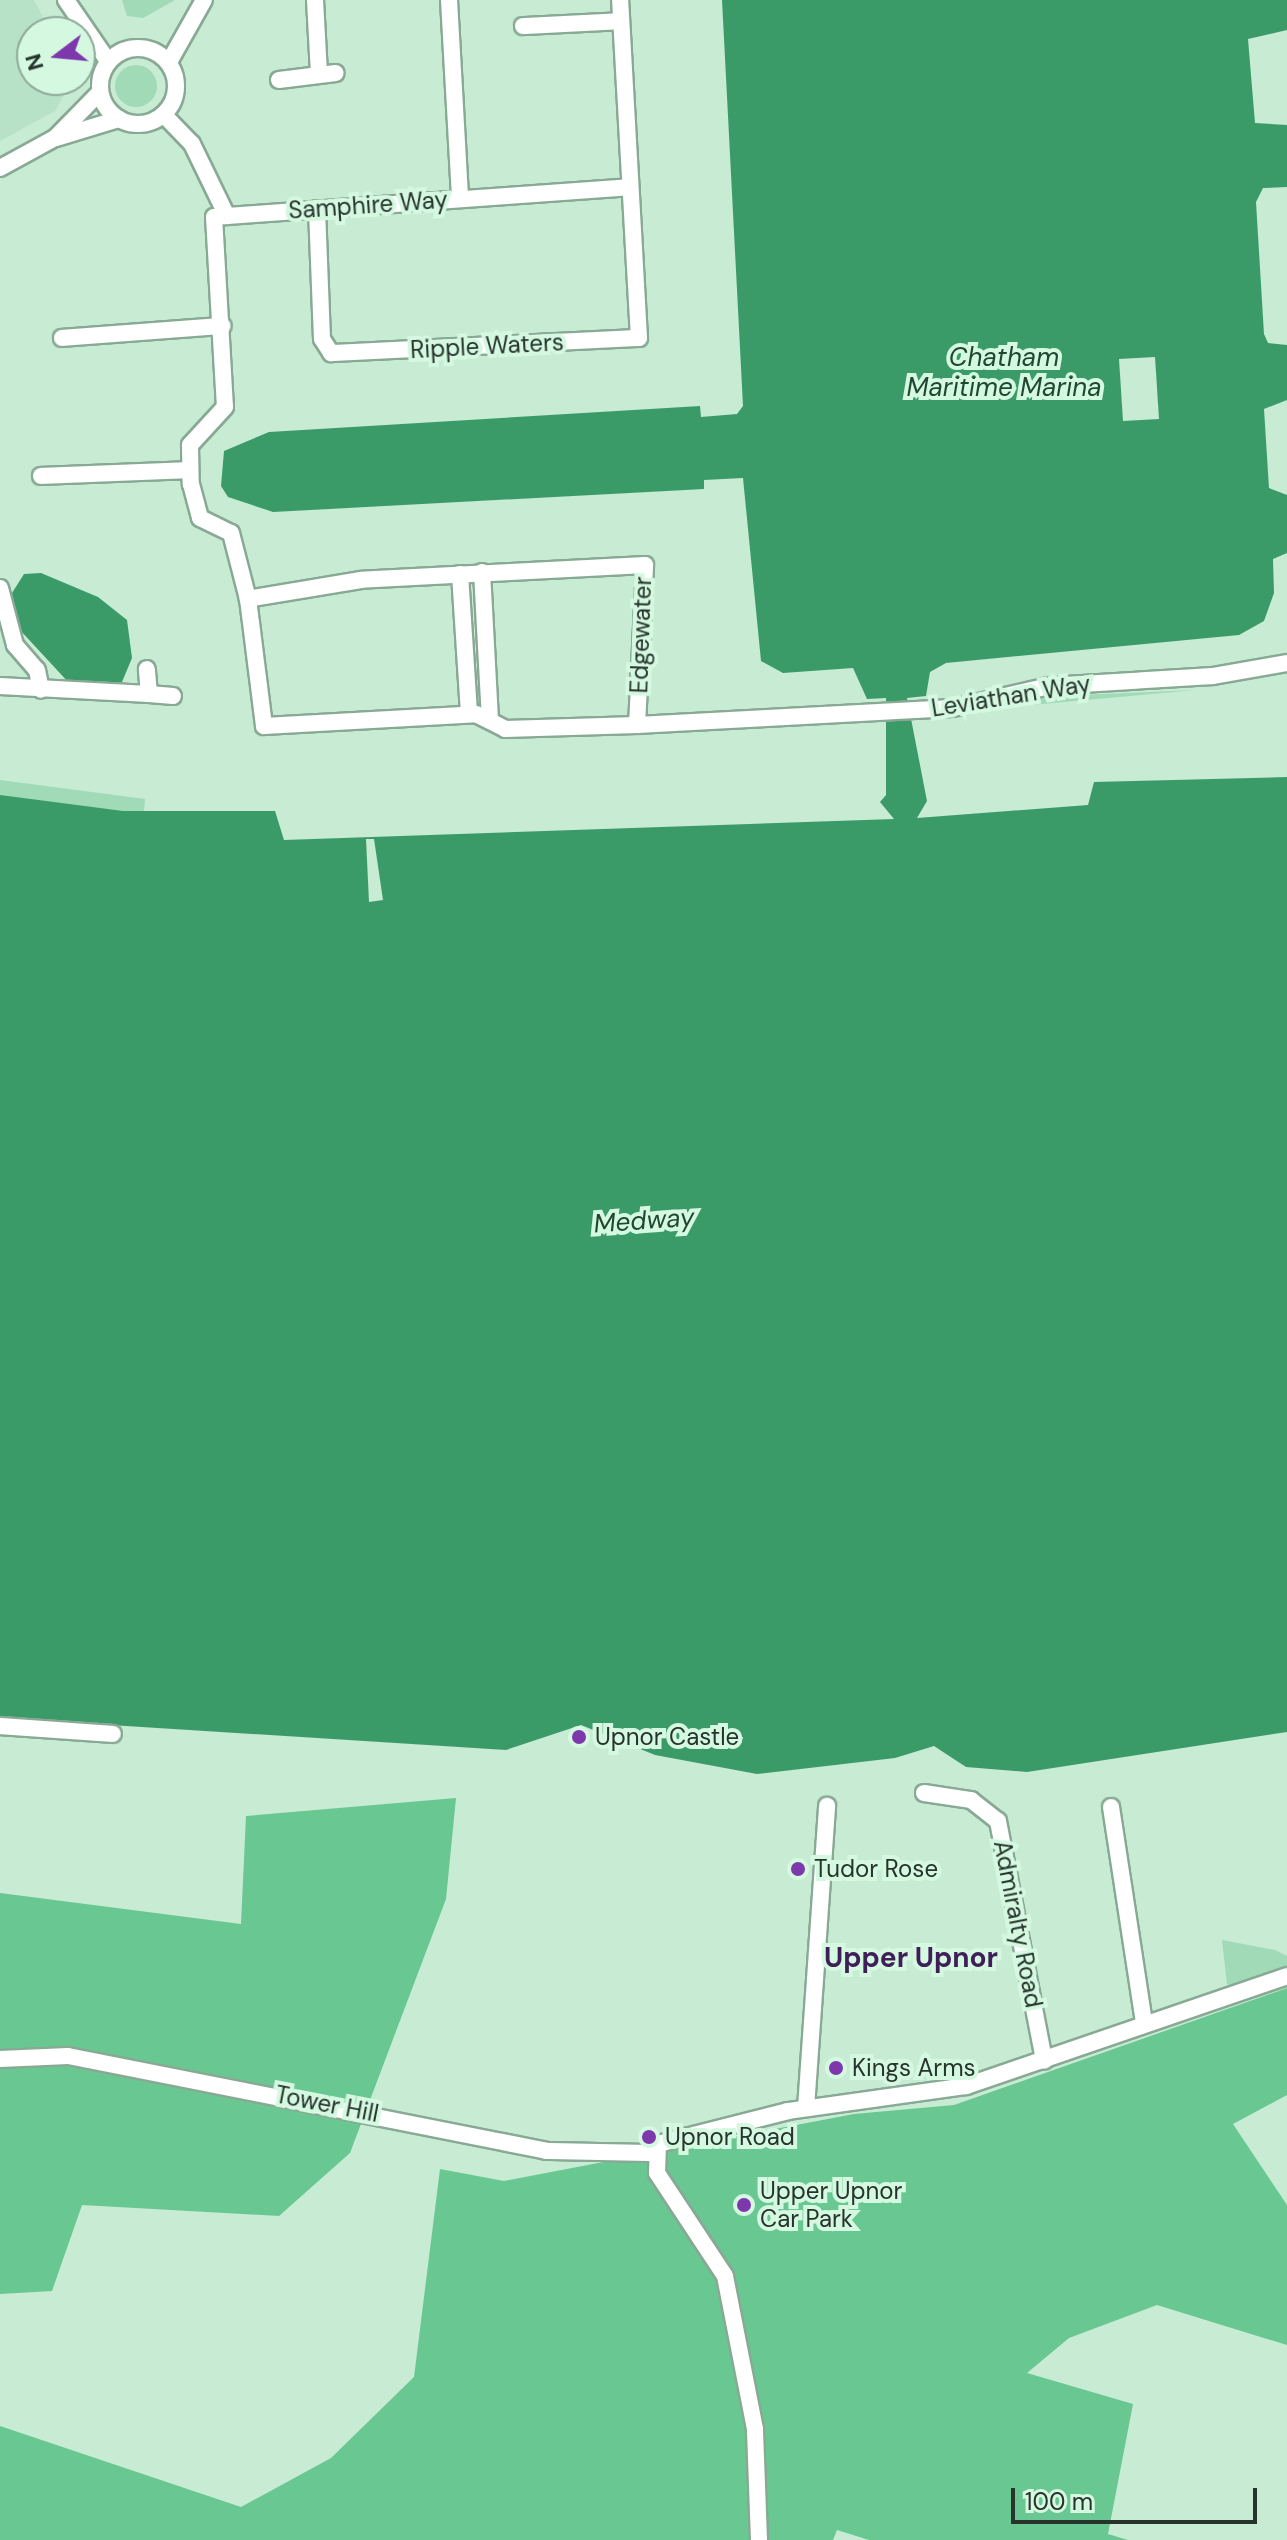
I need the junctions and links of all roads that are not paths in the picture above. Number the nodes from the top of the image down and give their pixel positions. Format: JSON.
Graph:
{"nodes":[{"id":1,"x":66,"y":0,"type":"edge"},
{"id":2,"x":204,"y":0,"type":"edge"},
{"id":3,"x":315,"y":0,"type":"edge"},
{"id":4,"x":449,"y":0,"type":"edge"},
{"id":5,"x":620,"y":0,"type":"edge"},
{"id":6,"x":621,"y":21,"type":"junction"},
{"id":7,"x":523,"y":26,"type":"dead end"},
{"id":8,"x":108,"y":61,"type":"junction"},
{"id":9,"x":169,"y":62,"type":"junction"},
{"id":10,"x":279,"y":80,"type":"dead end"},
{"id":11,"x":100,"y":92,"type":"junction"},
{"id":12,"x":164,"y":115,"type":"junction"},
{"id":13,"x":119,"y":119,"type":"junction"},
{"id":14,"x":55,"y":138,"type":"junction"},
{"id":15,"x":0,"y":168,"type":"edge"},
{"id":16,"x":629,"y":187,"type":"junction"},
{"id":17,"x":460,"y":198,"type":"junction"},
{"id":18,"x":317,"y":209,"type":"junction"},
{"id":19,"x":227,"y":216,"type":"junction"},
{"id":20,"x":223,"y":334,"type":"junction"},
{"id":21,"x":62,"y":338,"type":"dead end"},
{"id":22,"x":190,"y":470,"type":"junction"},
{"id":23,"x":41,"y":476,"type":"dead end"},
{"id":24,"x":482,"y":572,"type":"junction"},
{"id":25,"x":460,"y":574,"type":"junction"},
{"id":26,"x":0,"y":588,"type":"edge"},
{"id":27,"x":248,"y":599,"type":"junction"},
{"id":28,"x":1287,"y":663,"type":"edge"},
{"id":29,"x":147,"y":669,"type":"dead end"},
{"id":30,"x":0,"y":686,"type":"edge"},
{"id":31,"x":41,"y":690,"type":"junction"},
{"id":32,"x":149,"y":694,"type":"junction"},
{"id":33,"x":173,"y":696,"type":"dead end"},
{"id":34,"x":469,"y":714,"type":"junction"},
{"id":35,"x":490,"y":721,"type":"junction"},
{"id":36,"x":637,"y":725,"type":"junction"},
{"id":37,"x":0,"y":1726,"type":"edge"},
{"id":38,"x":113,"y":1734,"type":"dead end"},
{"id":39,"x":924,"y":1793,"type":"dead end"},
{"id":40,"x":827,"y":1806,"type":"dead end"},
{"id":41,"x":1111,"y":1807,"type":"dead end"},
{"id":42,"x":1287,"y":1976,"type":"edge"},
{"id":43,"x":1144,"y":2023,"type":"junction"},
{"id":44,"x":0,"y":2059,"type":"edge"},
{"id":45,"x":1044,"y":2061,"type":"junction"},
{"id":46,"x":806,"y":2108,"type":"junction"},
{"id":47,"x":653,"y":2153,"type":"junction"},
{"id":48,"x":759,"y":2540,"type":"edge"}],
"edges":[{"from":1,"to":8,"type":"street"},
{"from":2,"to":9,"type":"street"},
{"from":3,"to":10,"type":"street"},
{"from":4,"to":17,"type":"street"},
{"from":5,"to":6,"type":"street"},
{"from":6,"to":7,"type":"street"},
{"from":6,"to":16,"type":"street"},
{"from":8,"to":9,"type":"street"},
{"from":8,"to":11,"type":"street"},
{"from":9,"to":12,"type":"street"},
{"from":11,"to":13,"type":"street"},
{"from":11,"to":14,"type":"street"},
{"from":12,"to":13,"type":"street"},
{"from":12,"to":19,"type":"street"},
{"from":13,"to":14,"type":"street"},
{"from":14,"to":15,"type":"street"},
{"from":16,"to":17,"type":"street","name":"Samphire Way"},
{"from":16,"to":18,"type":"street","name":"Ripple Waters"},
{"from":17,"to":18,"type":"street","name":"Samphire Way"},
{"from":18,"to":19,"type":"street","name":"Samphire Way"},
{"from":19,"to":20,"type":"street"},
{"from":20,"to":21,"type":"street"},
{"from":20,"to":22,"type":"street"},
{"from":22,"to":23,"type":"street"},
{"from":22,"to":27,"type":"street"},
{"from":24,"to":25,"type":"street","name":"Edgewater"},
{"from":24,"to":35,"type":"street"},
{"from":24,"to":36,"type":"street","name":"Edgewater"},
{"from":25,"to":27,"type":"street","name":"Edgewater"},
{"from":25,"to":34,"type":"street"},
{"from":26,"to":31,"type":"street"},
{"from":27,"to":34,"type":"street","name":"Edgewater"},
{"from":28,"to":36,"type":"street","name":"Leviathan Way"},
{"from":29,"to":32,"type":"street"},
{"from":30,"to":31,"type":"street"},
{"from":31,"to":32,"type":"street"},
{"from":32,"to":33,"type":"street"},
{"from":34,"to":35,"type":"street","name":"Edgewater"},
{"from":35,"to":36,"type":"street","name":"Edgewater"},
{"from":37,"to":38,"type":"street"},
{"from":39,"to":45,"type":"street","name":"Admiralty Road"},
{"from":40,"to":46,"type":"street"},
{"from":41,"to":43,"type":"street"},
{"from":42,"to":43,"type":"street"},
{"from":43,"to":45,"type":"street"},
{"from":44,"to":47,"type":"street","name":"Tower Hill"},
{"from":45,"to":46,"type":"street"},
{"from":46,"to":47,"type":"street"},
{"from":47,"to":48,"type":"street"}]}
